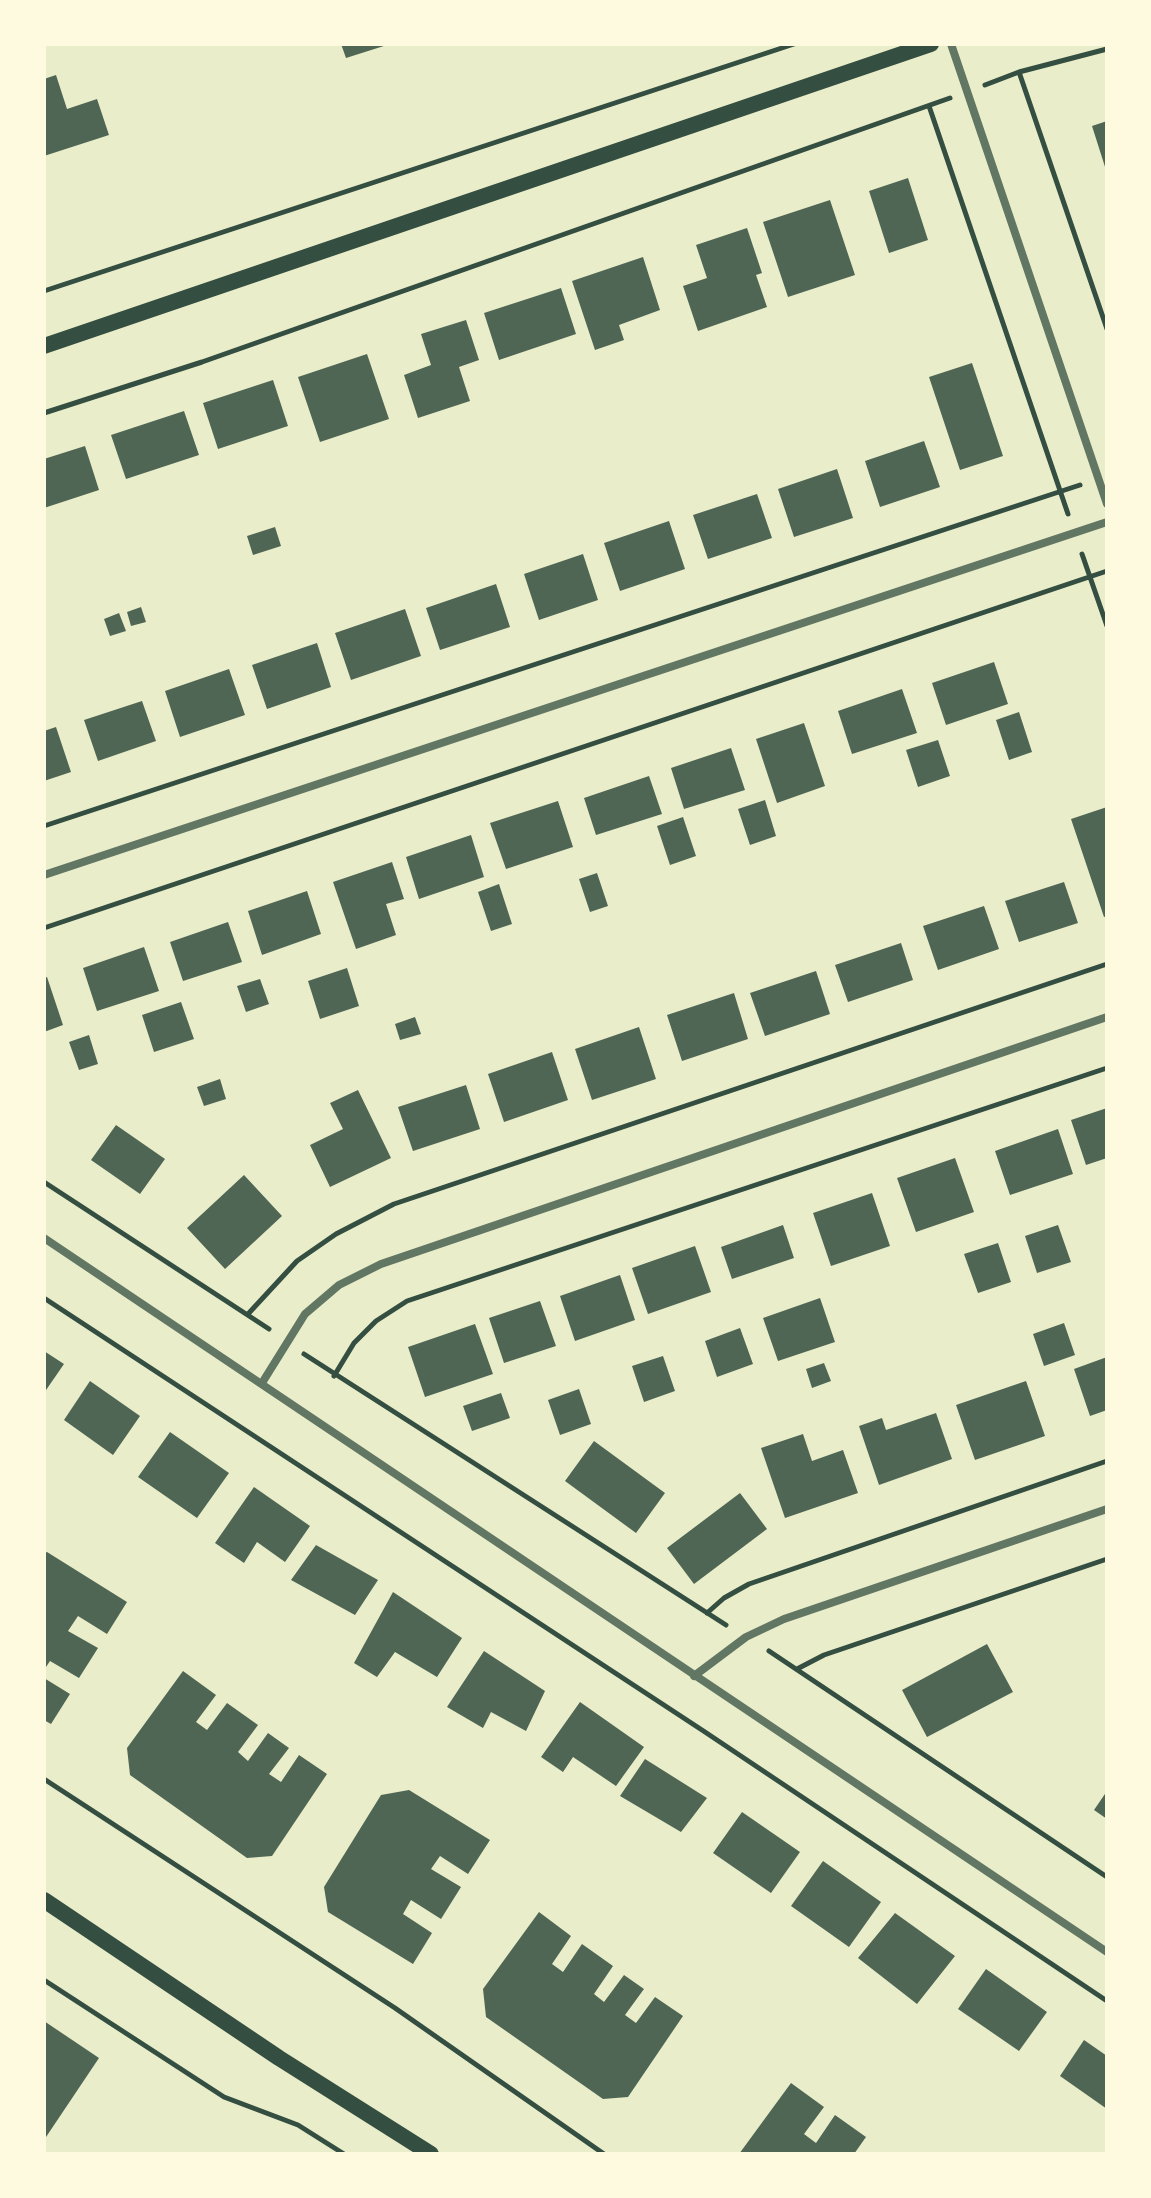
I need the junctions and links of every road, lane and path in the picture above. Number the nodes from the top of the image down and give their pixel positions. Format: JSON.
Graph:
{"nodes":[{"id":1,"x":794,"y":44,"type":"edge"},
{"id":2,"x":931,"y":44,"type":"edge"},
{"id":3,"x":951,"y":44,"type":"edge"},
{"id":4,"x":1107,"y":49,"type":"edge"},
{"id":5,"x":44,"y":291,"type":"edge"},
{"id":6,"x":1107,"y":329,"type":"edge"},
{"id":7,"x":44,"y":346,"type":"edge"},
{"id":8,"x":44,"y":413,"type":"edge"},
{"id":9,"x":1107,"y":504,"type":"edge"},
{"id":10,"x":1107,"y":522,"type":"edge"},
{"id":11,"x":1107,"y":571,"type":"edge"},
{"id":12,"x":1090,"y":576,"type":"junction"},
{"id":13,"x":1107,"y":626,"type":"edge"},
{"id":14,"x":44,"y":826,"type":"edge"},
{"id":15,"x":44,"y":875,"type":"edge"},
{"id":16,"x":44,"y":928,"type":"edge"},
{"id":17,"x":1107,"y":964,"type":"edge"},
{"id":18,"x":1107,"y":1017,"type":"edge"},
{"id":19,"x":1107,"y":1068,"type":"edge"},
{"id":20,"x":44,"y":1182,"type":"edge"},
{"id":21,"x":44,"y":1238,"type":"edge"},
{"id":22,"x":44,"y":1298,"type":"edge"},
{"id":23,"x":262,"y":1383,"type":"junction"},
{"id":24,"x":1107,"y":1461,"type":"edge"},
{"id":25,"x":1107,"y":1509,"type":"edge"},
{"id":26,"x":1107,"y":1559,"type":"edge"},
{"id":27,"x":694,"y":1676,"type":"junction"},
{"id":28,"x":44,"y":1779,"type":"edge"},
{"id":29,"x":1107,"y":1877,"type":"edge"},
{"id":30,"x":44,"y":1900,"type":"edge"},
{"id":31,"x":1107,"y":1952,"type":"edge"},
{"id":32,"x":44,"y":1980,"type":"edge"},
{"id":33,"x":1107,"y":2001,"type":"edge"},
{"id":34,"x":344,"y":2154,"type":"edge"},
{"id":35,"x":431,"y":2154,"type":"edge"},
{"id":36,"x":604,"y":2154,"type":"edge"}],
"edges":[{"from":1,"to":5,"type":"path"},
{"from":2,"to":7,"type":"main road"},
{"from":3,"to":9,"type":"street"},
{"from":4,"to":6,"type":"path"},
{"from":8,"to":14,"type":"path"},
{"from":10,"to":15,"type":"street"},
{"from":11,"to":12,"type":"path"},
{"from":12,"to":13,"type":"path"},
{"from":12,"to":16,"type":"path"},
{"from":17,"to":20,"type":"path"},
{"from":18,"to":23,"type":"street"},
{"from":19,"to":24,"type":"path"},
{"from":21,"to":23,"type":"street"},
{"from":22,"to":33,"type":"path"},
{"from":23,"to":27,"type":"street"},
{"from":25,"to":27,"type":"street"},
{"from":26,"to":29,"type":"path"},
{"from":27,"to":31,"type":"street"},
{"from":28,"to":36,"type":"path"},
{"from":30,"to":35,"type":"main road"},
{"from":32,"to":34,"type":"path"}]}
